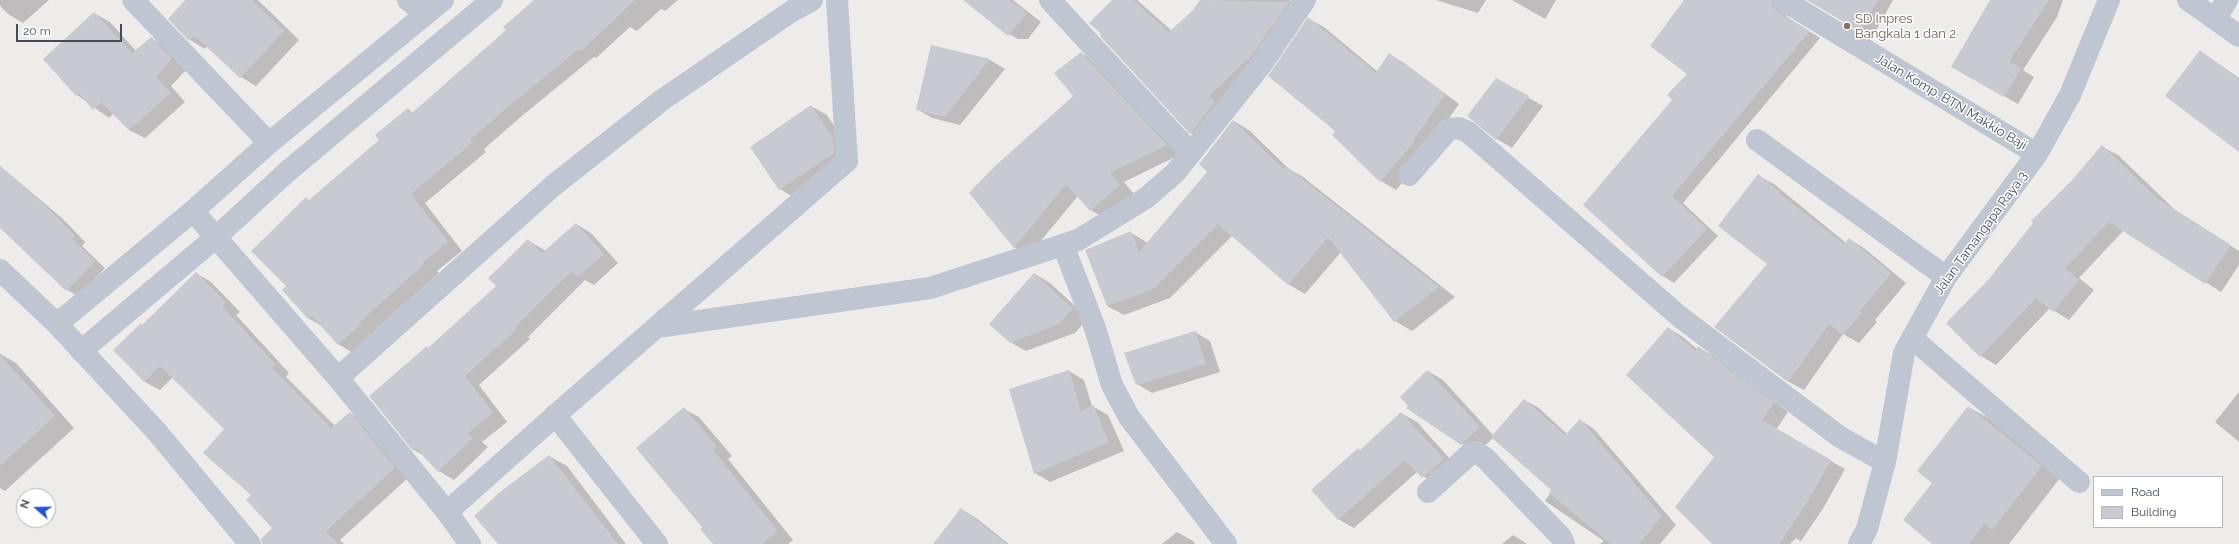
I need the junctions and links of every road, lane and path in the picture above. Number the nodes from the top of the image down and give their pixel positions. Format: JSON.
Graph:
{"nodes":[{"id":1,"x":133,"y":0,"type":"edge"},
{"id":2,"x":408,"y":0,"type":"edge"},
{"id":3,"x":443,"y":0,"type":"edge"},
{"id":4,"x":492,"y":0,"type":"edge"},
{"id":5,"x":812,"y":0,"type":"edge"},
{"id":6,"x":837,"y":0,"type":"edge"},
{"id":7,"x":1050,"y":0,"type":"edge"},
{"id":8,"x":1305,"y":0,"type":"edge"},
{"id":9,"x":1783,"y":0,"type":"edge"},
{"id":10,"x":2109,"y":0,"type":"edge"},
{"id":11,"x":2188,"y":0,"type":"edge"},
{"id":12,"x":2222,"y":9,"type":"edge"},
{"id":13,"x":425,"y":14,"type":"junction"},
{"id":14,"x":2239,"y":36,"type":"edge"},
{"id":15,"x":1757,"y":140,"type":"dead end"},
{"id":16,"x":269,"y":144,"type":"junction"},
{"id":17,"x":1191,"y":153,"type":"junction"},
{"id":18,"x":2037,"y":154,"type":"junction"},
{"id":19,"x":1409,"y":175,"type":"dead end"},
{"id":20,"x":193,"y":211,"type":"junction"},
{"id":21,"x":215,"y":238,"type":"junction"},
{"id":22,"x":1063,"y":245,"type":"junction"},
{"id":23,"x":0,"y":270,"type":"edge"},
{"id":24,"x":1946,"y":277,"type":"junction"},
{"id":25,"x":57,"y":324,"type":"junction"},
{"id":26,"x":657,"y":327,"type":"junction"},
{"id":27,"x":1912,"y":338,"type":"junction"},
{"id":28,"x":81,"y":351,"type":"junction"},
{"id":29,"x":338,"y":378,"type":"junction"},
{"id":30,"x":555,"y":415,"type":"junction"},
{"id":31,"x":1885,"y":462,"type":"junction"},
{"id":32,"x":2079,"y":482,"type":"dead end"},
{"id":33,"x":1428,"y":492,"type":"dead end"},
{"id":34,"x":447,"y":512,"type":"junction"},
{"id":35,"x":1860,"y":543,"type":"edge"},
{"id":36,"x":250,"y":544,"type":"edge"},
{"id":37,"x":470,"y":544,"type":"edge"},
{"id":38,"x":657,"y":544,"type":"edge"},
{"id":39,"x":1226,"y":544,"type":"edge"},
{"id":40,"x":1564,"y":544,"type":"edge"}],
"edges":[{"from":1,"to":16,"type":"street"},
{"from":2,"to":13,"type":"street"},
{"from":3,"to":13,"type":"street"},
{"from":4,"to":21,"type":"street"},
{"from":5,"to":29,"type":"street"},
{"from":6,"to":26,"type":"street"},
{"from":7,"to":17,"type":"street"},
{"from":8,"to":17,"type":"street"},
{"from":9,"to":18,"type":"street","name":"Jalan Komp. BTN Makkio Baji"},
{"from":10,"to":18,"type":"street","name":"Jalan Tamangapa Raya 3"},
{"from":11,"to":12,"type":"street"},
{"from":12,"to":14,"type":"street"},
{"from":13,"to":16,"type":"street"},
{"from":15,"to":24,"type":"street"},
{"from":16,"to":20,"type":"street"},
{"from":17,"to":22,"type":"street"},
{"from":18,"to":24,"type":"street","name":"Jalan Tamangapa Raya 3"},
{"from":19,"to":31,"type":"street"},
{"from":20,"to":21,"type":"street"},
{"from":20,"to":25,"type":"street"},
{"from":21,"to":28,"type":"street"},
{"from":21,"to":29,"type":"street"},
{"from":22,"to":26,"type":"street"},
{"from":22,"to":39,"type":"street"},
{"from":23,"to":25,"type":"street"},
{"from":24,"to":27,"type":"street","name":"Jalan Tamangapa Raya 3"},
{"from":25,"to":28,"type":"street"},
{"from":26,"to":30,"type":"street"},
{"from":27,"to":31,"type":"street","name":"Jalan Tamangapa Raya 3"},
{"from":27,"to":32,"type":"street"},
{"from":28,"to":36,"type":"street"},
{"from":29,"to":34,"type":"street"},
{"from":30,"to":34,"type":"street"},
{"from":30,"to":38,"type":"street"},
{"from":31,"to":35,"type":"street","name":"Jalan Tamangapa Raya 3"},
{"from":33,"to":40,"type":"street"},
{"from":34,"to":37,"type":"street"}]}
